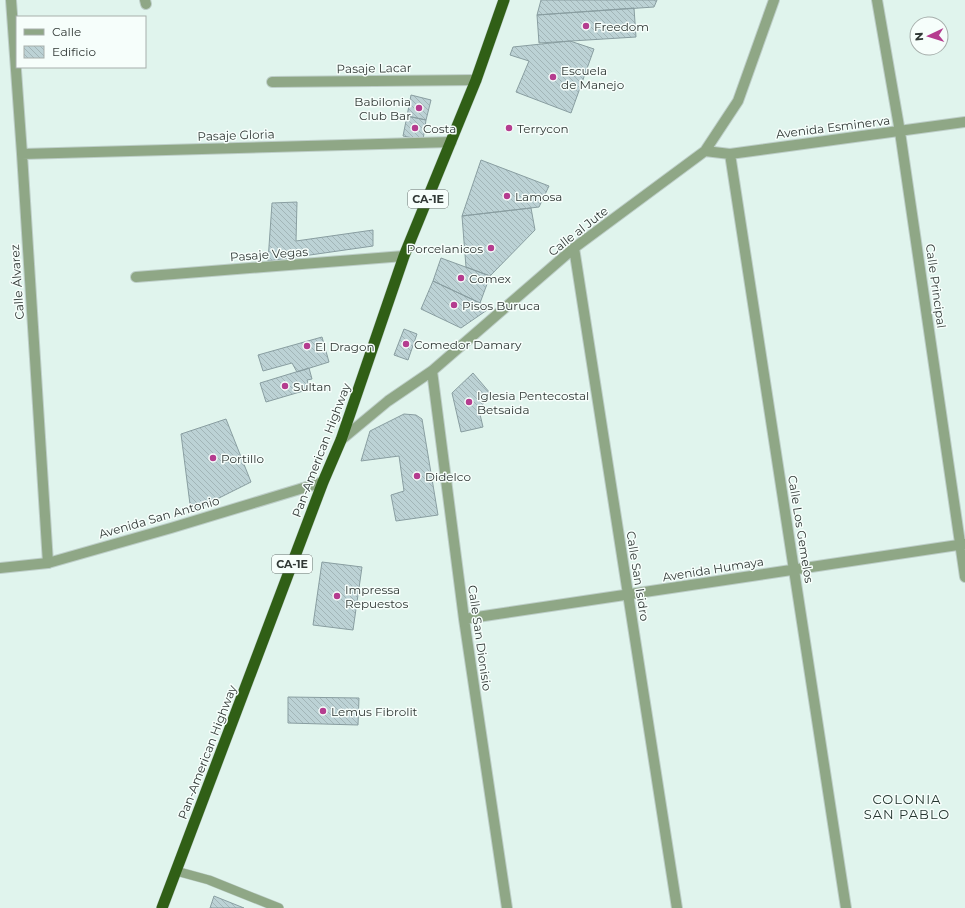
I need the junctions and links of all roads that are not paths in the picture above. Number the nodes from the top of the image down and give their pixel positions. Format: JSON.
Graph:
{"nodes":[{"id":1,"x":11,"y":0,"type":"edge"},
{"id":2,"x":504,"y":0,"type":"edge"},
{"id":3,"x":774,"y":0,"type":"edge"},
{"id":4,"x":877,"y":0,"type":"edge"},
{"id":5,"x":476,"y":80,"type":"junction"},
{"id":6,"x":272,"y":82,"type":"dead end"},
{"id":7,"x":965,"y":122,"type":"edge"},
{"id":8,"x":900,"y":132,"type":"junction"},
{"id":9,"x":451,"y":142,"type":"junction"},
{"id":10,"x":704,"y":151,"type":"junction"},
{"id":11,"x":22,"y":154,"type":"junction"},
{"id":12,"x":730,"y":154,"type":"junction"},
{"id":13,"x":574,"y":248,"type":"junction"},
{"id":14,"x":404,"y":256,"type":"junction"},
{"id":15,"x":136,"y":277,"type":"dead end"},
{"id":16,"x":432,"y":371,"type":"junction"},
{"id":17,"x":341,"y":440,"type":"junction"},
{"id":18,"x":323,"y":482,"type":"junction"},
{"id":19,"x":962,"y":544,"type":"edge"},
{"id":20,"x":48,"y":563,"type":"junction"},
{"id":21,"x":0,"y":568,"type":"edge"},
{"id":22,"x":794,"y":570,"type":"junction"},
{"id":23,"x":965,"y":577,"type":"edge"},
{"id":24,"x":628,"y":595,"type":"junction"},
{"id":25,"x":464,"y":620,"type":"junction"},
{"id":26,"x":176,"y":871,"type":"junction"},
{"id":27,"x":162,"y":908,"type":"edge"},
{"id":28,"x":279,"y":908,"type":"edge"},
{"id":29,"x":506,"y":908,"type":"edge"},
{"id":30,"x":676,"y":908,"type":"edge"},
{"id":31,"x":846,"y":908,"type":"edge"}],
"edges":[{"from":1,"to":11,"type":"street","name":"Calle Álvarez"},
{"from":2,"to":5,"type":"highway","name":"Pan-American Highway","number":"CA-1E"},
{"from":3,"to":10,"type":"street","name":"Calle al Jute"},
{"from":4,"to":8,"type":"street","name":"Calle Principal"},
{"from":5,"to":6,"type":"street","name":"Pasaje Lacar"},
{"from":5,"to":9,"type":"highway","name":"Pan-American Highway","number":"CA-1E"},
{"from":7,"to":8,"type":"street","name":"Avenida Esminerva"},
{"from":8,"to":12,"type":"street","name":"Avenida Esminerva"},
{"from":8,"to":19,"type":"street","name":"Calle Principal"},
{"from":9,"to":11,"type":"street","name":"Pasaje Gloria"},
{"from":9,"to":14,"type":"highway","name":"Pan-American Highway","number":"CA-1E"},
{"from":10,"to":12,"type":"street","name":"Avenida Esminerva"},
{"from":10,"to":13,"type":"street","name":"Calle al Jute"},
{"from":11,"to":20,"type":"street","name":"Calle Álvarez"},
{"from":12,"to":22,"type":"street","name":"Calle Los Gemelos"},
{"from":13,"to":16,"type":"street","name":"Calle al Jute"},
{"from":13,"to":24,"type":"street","name":"Calle San Isidro"},
{"from":14,"to":15,"type":"street","name":"Pasaje Vegas"},
{"from":14,"to":17,"type":"highway","name":"Pan-American Highway","number":"CA-1E"},
{"from":16,"to":17,"type":"street","name":"Calle al Jute"},
{"from":16,"to":25,"type":"street","name":"Calle San Dionisio"},
{"from":17,"to":18,"type":"highway","name":"Pan-American Highway","number":"CA-1E"},
{"from":18,"to":20,"type":"street","name":"Avenida San Antonio"},
{"from":18,"to":26,"type":"highway","name":"Pan-American Highway","number":"CA-1E"},
{"from":19,"to":22,"type":"street","name":"Avenida Humaya"},
{"from":19,"to":23,"type":"street","name":"Calle Principal"},
{"from":20,"to":21,"type":"street","name":"Avenida San Antonio"},
{"from":22,"to":24,"type":"street","name":"Avenida Humaya"},
{"from":22,"to":31,"type":"street","name":"Calle Los Gemelos"},
{"from":24,"to":25,"type":"street","name":"Avenida Humaya"},
{"from":24,"to":30,"type":"street","name":"Calle San Isidro"},
{"from":25,"to":29,"type":"street","name":"Calle San Dionisio"},
{"from":26,"to":27,"type":"highway","name":"Pan-American Highway","number":"CA-1E"},
{"from":26,"to":28,"type":"lane"}]}
